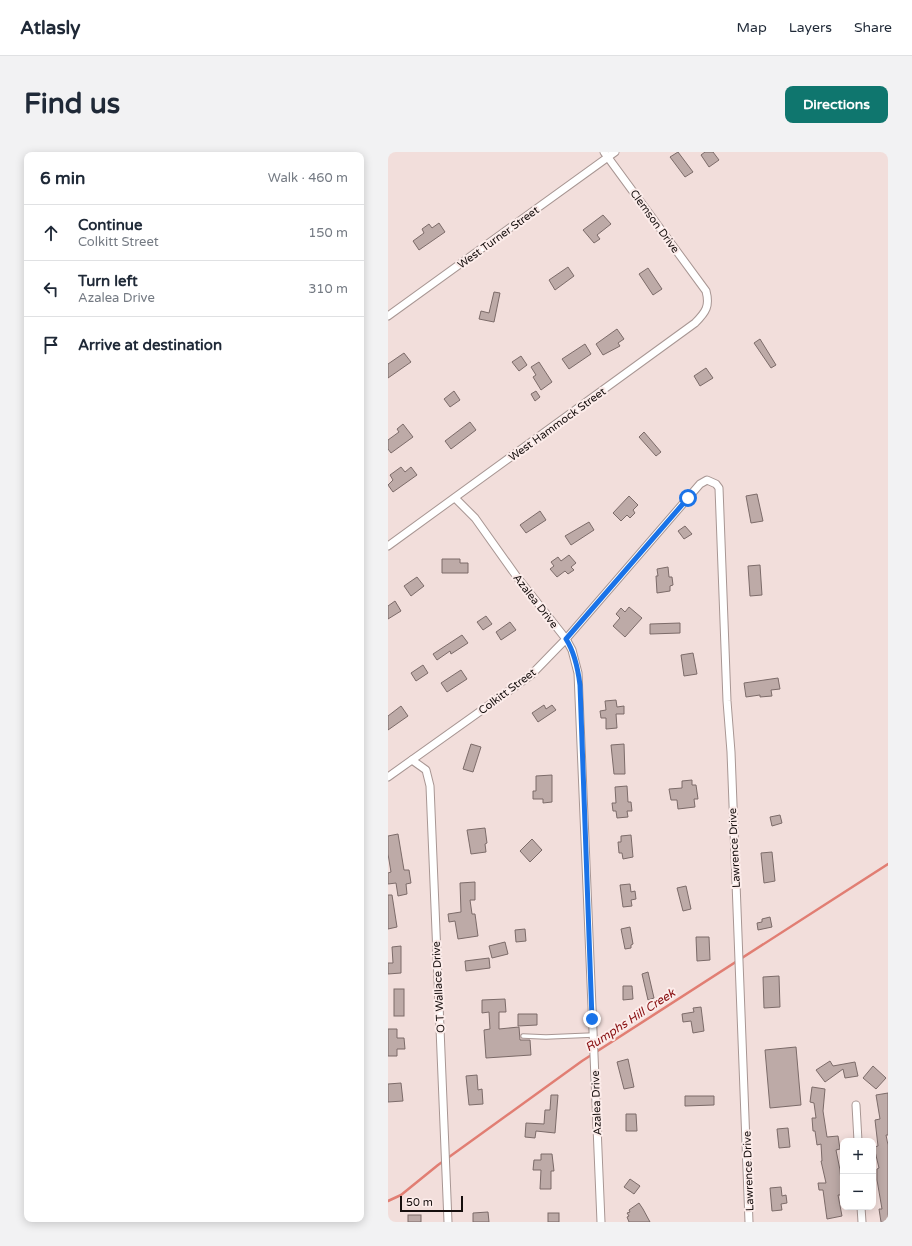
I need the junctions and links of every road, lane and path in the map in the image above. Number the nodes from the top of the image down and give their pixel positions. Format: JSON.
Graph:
{"nodes":[{"id":1,"x":615,"y":152,"type":"edge"},
{"id":2,"x":606,"y":154,"type":"edge"},
{"id":3,"x":706,"y":291,"type":"joint"},
{"id":4,"x":388,"y":316,"type":"edge"},
{"id":5,"x":707,"y":480,"type":"joint"},
{"id":6,"x":455,"y":498,"type":"junction"},
{"id":7,"x":388,"y":546,"type":"edge"},
{"id":8,"x":566,"y":639,"type":"junction"},
{"id":9,"x":412,"y":760,"type":"junction"},
{"id":10,"x":388,"y":778,"type":"edge"},
{"id":11,"x":593,"y":1035,"type":"junction"},
{"id":12,"x":523,"y":1036,"type":"dead end"},
{"id":13,"x":856,"y":1105,"type":"dead end"},
{"id":14,"x":858,"y":1138,"type":"edge"},
{"id":15,"x":861,"y":1210,"type":"edge"},
{"id":16,"x":448,"y":1222,"type":"edge"},
{"id":17,"x":601,"y":1222,"type":"edge"},
{"id":18,"x":749,"y":1222,"type":"edge"},
{"id":19,"x":862,"y":1222,"type":"edge"}],
"edges":[{"from":1,"to":2,"type":"street","name":"West Turner Street"},
{"from":2,"to":3,"type":"street","name":"Clemson Drive"},
{"from":2,"to":4,"type":"street","name":"West Turner Street"},
{"from":3,"to":6,"type":"street","name":"West Hammock Street"},
{"from":5,"to":8,"type":"street","name":"Colkitt Street"},
{"from":5,"to":18,"type":"street","name":"Lawrence Drive"},
{"from":6,"to":7,"type":"street","name":"West Hammock Street"},
{"from":6,"to":8,"type":"street","name":"Azalea Drive"},
{"from":8,"to":9,"type":"street","name":"Colkitt Street"},
{"from":8,"to":11,"type":"street","name":"Azalea Drive"},
{"from":9,"to":10,"type":"street","name":"Colkitt Street"},
{"from":9,"to":16,"type":"street","name":"O T Wallace Drive"},
{"from":11,"to":12,"type":"lane"},
{"from":11,"to":17,"type":"street","name":"Azalea Drive"},
{"from":13,"to":14,"type":"street"},
{"from":15,"to":19,"type":"street"}]}
